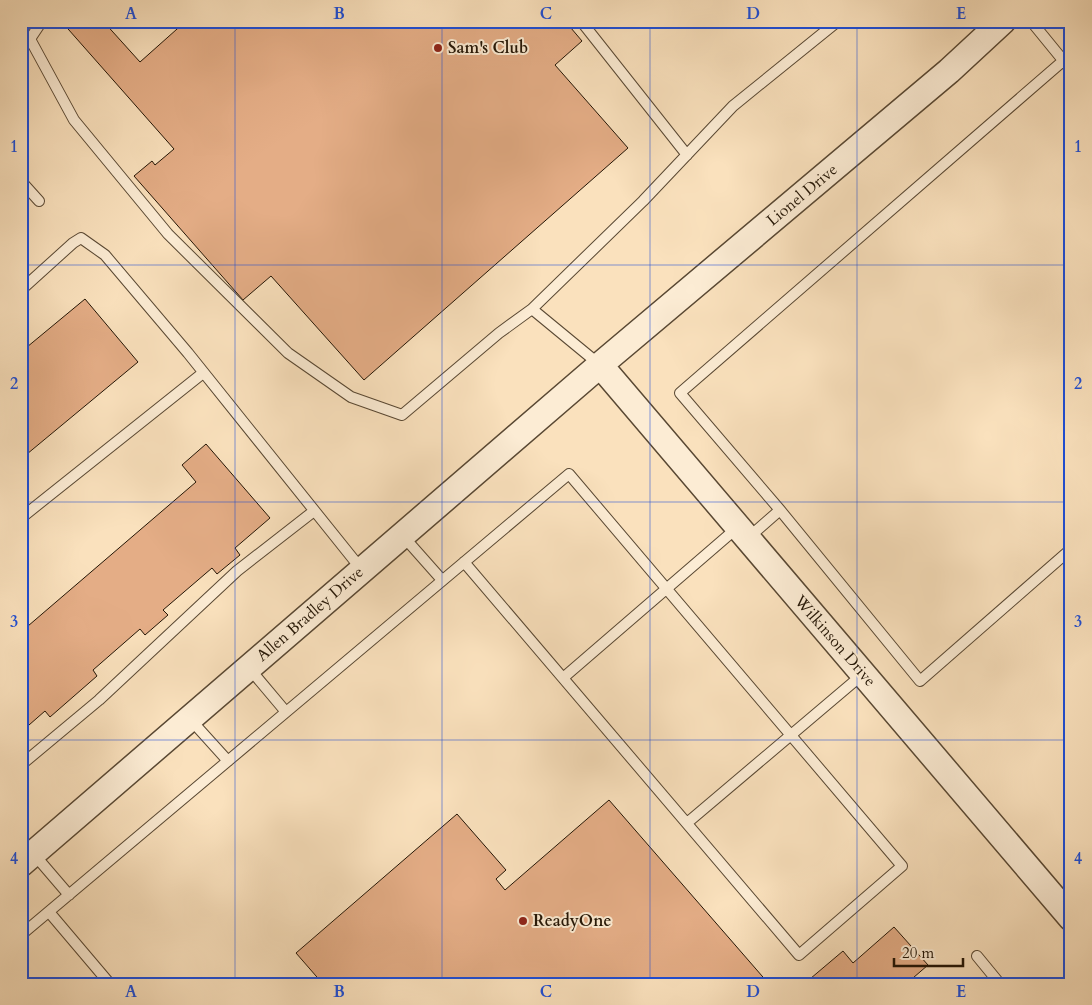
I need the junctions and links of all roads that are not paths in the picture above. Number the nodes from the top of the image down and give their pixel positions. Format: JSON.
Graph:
{"nodes":[{"id":1,"x":42,"y":21,"type":"edge"},
{"id":2,"x":581,"y":21,"type":"edge"},
{"id":3,"x":838,"y":21,"type":"edge"},
{"id":4,"x":1003,"y":21,"type":"edge"},
{"id":5,"x":1031,"y":21,"type":"edge"},
{"id":6,"x":1063,"y":62,"type":"junction"},
{"id":7,"x":1071,"y":70,"type":"edge"},
{"id":8,"x":687,"y":155,"type":"junction"},
{"id":9,"x":21,"y":181,"type":"edge"},
{"id":10,"x":39,"y":201,"type":"dead end"},
{"id":11,"x":21,"y":290,"type":"edge"},
{"id":12,"x":532,"y":309,"type":"junction"},
{"id":13,"x":600,"y":365,"type":"junction"},
{"id":14,"x":203,"y":373,"type":"junction"},
{"id":15,"x":314,"y":510,"type":"junction"},
{"id":16,"x":780,"y":510,"type":"junction"},
{"id":17,"x":21,"y":518,"type":"edge"},
{"id":18,"x":742,"y":533,"type":"junction"},
{"id":19,"x":402,"y":535,"type":"junction"},
{"id":20,"x":1071,"y":549,"type":"edge"},
{"id":21,"x":464,"y":562,"type":"junction"},
{"id":22,"x":362,"y":570,"type":"junction"},
{"id":23,"x":442,"y":580,"type":"junction"},
{"id":24,"x":667,"y":588,"type":"junction"},
{"id":25,"x":248,"y":668,"type":"junction"},
{"id":26,"x":863,"y":674,"type":"junction"},
{"id":27,"x":563,"y":678,"type":"junction"},
{"id":28,"x":286,"y":712,"type":"junction"},
{"id":29,"x":190,"y":718,"type":"junction"},
{"id":30,"x":791,"y":735,"type":"junction"},
{"id":31,"x":228,"y":761,"type":"junction"},
{"id":32,"x":21,"y":764,"type":"edge"},
{"id":33,"x":687,"y":823,"type":"junction"},
{"id":34,"x":27,"y":858,"type":"edge"},
{"id":35,"x":69,"y":895,"type":"junction"},
{"id":36,"x":49,"y":912,"type":"junction"},
{"id":37,"x":1071,"y":918,"type":"edge"},
{"id":38,"x":21,"y":935,"type":"edge"},
{"id":39,"x":977,"y":956,"type":"dead end"},
{"id":40,"x":110,"y":984,"type":"edge"},
{"id":41,"x":1000,"y":984,"type":"edge"}],
"edges":[{"from":1,"to":12,"type":"lane"},
{"from":2,"to":8,"type":"lane"},
{"from":3,"to":8,"type":"lane"},
{"from":4,"to":13,"type":"street","name":"Lionel Drive"},
{"from":5,"to":6,"type":"lane"},
{"from":6,"to":7,"type":"lane"},
{"from":6,"to":16,"type":"lane"},
{"from":8,"to":12,"type":"lane"},
{"from":9,"to":10,"type":"lane"},
{"from":11,"to":14,"type":"lane"},
{"from":12,"to":13,"type":"lane"},
{"from":13,"to":18,"type":"street","name":"Wilkinson Drive"},
{"from":13,"to":19,"type":"street","name":"Allen Bradley Drive"},
{"from":14,"to":15,"type":"lane"},
{"from":14,"to":17,"type":"lane"},
{"from":15,"to":22,"type":"lane"},
{"from":15,"to":32,"type":"lane"},
{"from":16,"to":18,"type":"lane"},
{"from":16,"to":20,"type":"lane"},
{"from":18,"to":24,"type":"lane"},
{"from":18,"to":26,"type":"street","name":"Wilkinson Drive"},
{"from":19,"to":22,"type":"street","name":"Allen Bradley Drive"},
{"from":19,"to":23,"type":"lane"},
{"from":21,"to":23,"type":"lane"},
{"from":21,"to":24,"type":"lane"},
{"from":21,"to":27,"type":"lane"},
{"from":22,"to":25,"type":"street","name":"Allen Bradley Drive"},
{"from":23,"to":28,"type":"lane"},
{"from":24,"to":27,"type":"lane"},
{"from":24,"to":30,"type":"lane"},
{"from":25,"to":28,"type":"lane"},
{"from":25,"to":29,"type":"street","name":"Allen Bradley Drive"},
{"from":26,"to":30,"type":"lane"},
{"from":26,"to":37,"type":"street","name":"Wilkinson Drive"},
{"from":27,"to":33,"type":"lane"},
{"from":28,"to":31,"type":"lane"},
{"from":29,"to":31,"type":"lane"},
{"from":29,"to":34,"type":"street","name":"Allen Bradley Drive"},
{"from":30,"to":33,"type":"lane"},
{"from":30,"to":33,"type":"lane"},
{"from":31,"to":35,"type":"lane"},
{"from":34,"to":35,"type":"lane"},
{"from":35,"to":36,"type":"lane"},
{"from":36,"to":38,"type":"lane"},
{"from":36,"to":40,"type":"lane"},
{"from":39,"to":41,"type":"lane"}]}
